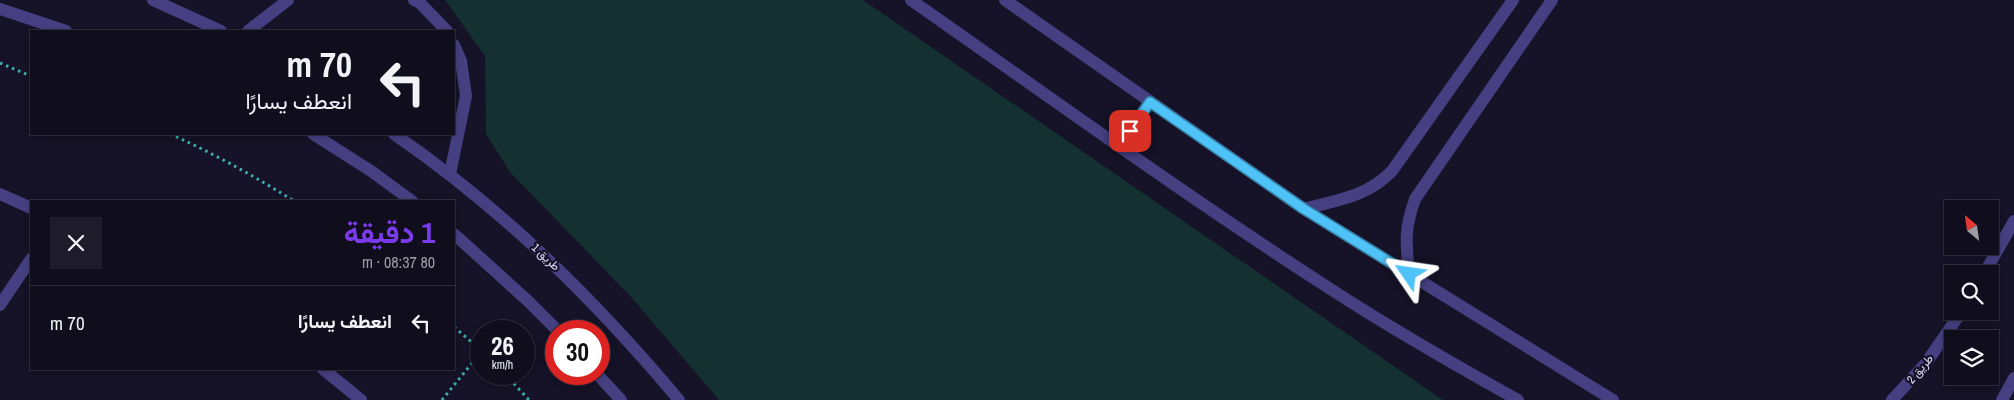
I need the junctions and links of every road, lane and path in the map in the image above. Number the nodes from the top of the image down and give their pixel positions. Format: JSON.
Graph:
{"nodes":[{"id":1,"x":154,"y":0,"type":"edge"},
{"id":2,"x":288,"y":0,"type":"edge"},
{"id":3,"x":414,"y":0,"type":"edge"},
{"id":4,"x":911,"y":0,"type":"edge"},
{"id":5,"x":1005,"y":0,"type":"edge"},
{"id":6,"x":1513,"y":0,"type":"edge"},
{"id":7,"x":1552,"y":0,"type":"edge"},
{"id":8,"x":0,"y":9,"type":"edge"},
{"id":9,"x":63,"y":30,"type":"edge"},
{"id":10,"x":219,"y":30,"type":"edge"},
{"id":11,"x":249,"y":30,"type":"edge"},
{"id":12,"x":446,"y":30,"type":"edge"},
{"id":13,"x":455,"y":47,"type":"edge"},
{"id":14,"x":0,"y":63,"type":"edge"},
{"id":15,"x":30,"y":76,"type":"edge"},
{"id":16,"x":1150,"y":102,"type":"junction"},
{"id":17,"x":172,"y":135,"type":"edge"},
{"id":18,"x":315,"y":135,"type":"edge"},
{"id":19,"x":395,"y":135,"type":"edge"},
{"id":20,"x":1119,"y":146,"type":"junction"},
{"id":21,"x":450,"y":174,"type":"junction"},
{"id":22,"x":0,"y":194,"type":"edge"},
{"id":23,"x":292,"y":200,"type":"edge"},
{"id":24,"x":411,"y":200,"type":"edge"},
{"id":25,"x":30,"y":208,"type":"edge"},
{"id":26,"x":1304,"y":209,"type":"junction"},
{"id":27,"x":2014,"y":221,"type":"edge"},
{"id":28,"x":455,"y":235,"type":"edge"},
{"id":29,"x":30,"y":260,"type":"edge"},
{"id":30,"x":1989,"y":265,"type":"edge"},
{"id":31,"x":1409,"y":274,"type":"junction"},
{"id":32,"x":0,"y":305,"type":"edge"},
{"id":33,"x":547,"y":320,"type":"edge"},
{"id":34,"x":1956,"y":320,"type":"edge"},
{"id":35,"x":455,"y":328,"type":"edge"},
{"id":36,"x":470,"y":341,"type":"edge"},
{"id":37,"x":470,"y":365,"type":"edge"},
{"id":38,"x":324,"y":370,"type":"edge"},
{"id":39,"x":2014,"y":378,"type":"edge"},
{"id":40,"x":515,"y":385,"type":"edge"},
{"id":41,"x":607,"y":385,"type":"edge"},
{"id":42,"x":2005,"y":398,"type":"edge"},
{"id":43,"x":361,"y":400,"type":"edge"},
{"id":44,"x":442,"y":400,"type":"edge"},
{"id":45,"x":529,"y":400,"type":"edge"},
{"id":46,"x":620,"y":400,"type":"edge"},
{"id":47,"x":679,"y":400,"type":"edge"},
{"id":48,"x":1518,"y":400,"type":"edge"},
{"id":49,"x":1613,"y":400,"type":"edge"},
{"id":50,"x":1892,"y":400,"type":"edge"}],
"edges":[{"from":1,"to":10,"type":"street"},
{"from":2,"to":11,"type":"street"},
{"from":3,"to":12,"type":"street"},
{"from":4,"to":20,"type":"street"},
{"from":5,"to":16,"type":"street"},
{"from":6,"to":26,"type":"street"},
{"from":7,"to":31,"type":"street"},
{"from":8,"to":9,"type":"street"},
{"from":13,"to":21,"type":"street"},
{"from":14,"to":15,"type":"path"},
{"from":16,"to":20,"type":"street"},
{"from":16,"to":26,"type":"street"},
{"from":17,"to":23,"type":"path"},
{"from":18,"to":24,"type":"street"},
{"from":19,"to":21,"type":"street","name":"طريق 1"},
{"from":20,"to":48,"type":"street"},
{"from":21,"to":47,"type":"street","name":"طريق 1"},
{"from":22,"to":25,"type":"street"},
{"from":26,"to":31,"type":"street"},
{"from":27,"to":30,"type":"street"},
{"from":28,"to":33,"type":"street"},
{"from":29,"to":32,"type":"street"},
{"from":31,"to":49,"type":"street"},
{"from":34,"to":50,"type":"street","name":"طريق 2"},
{"from":35,"to":36,"type":"path"},
{"from":37,"to":44,"type":"path"},
{"from":38,"to":43,"type":"street"},
{"from":39,"to":42,"type":"street"},
{"from":40,"to":45,"type":"path"},
{"from":41,"to":46,"type":"street"}]}
